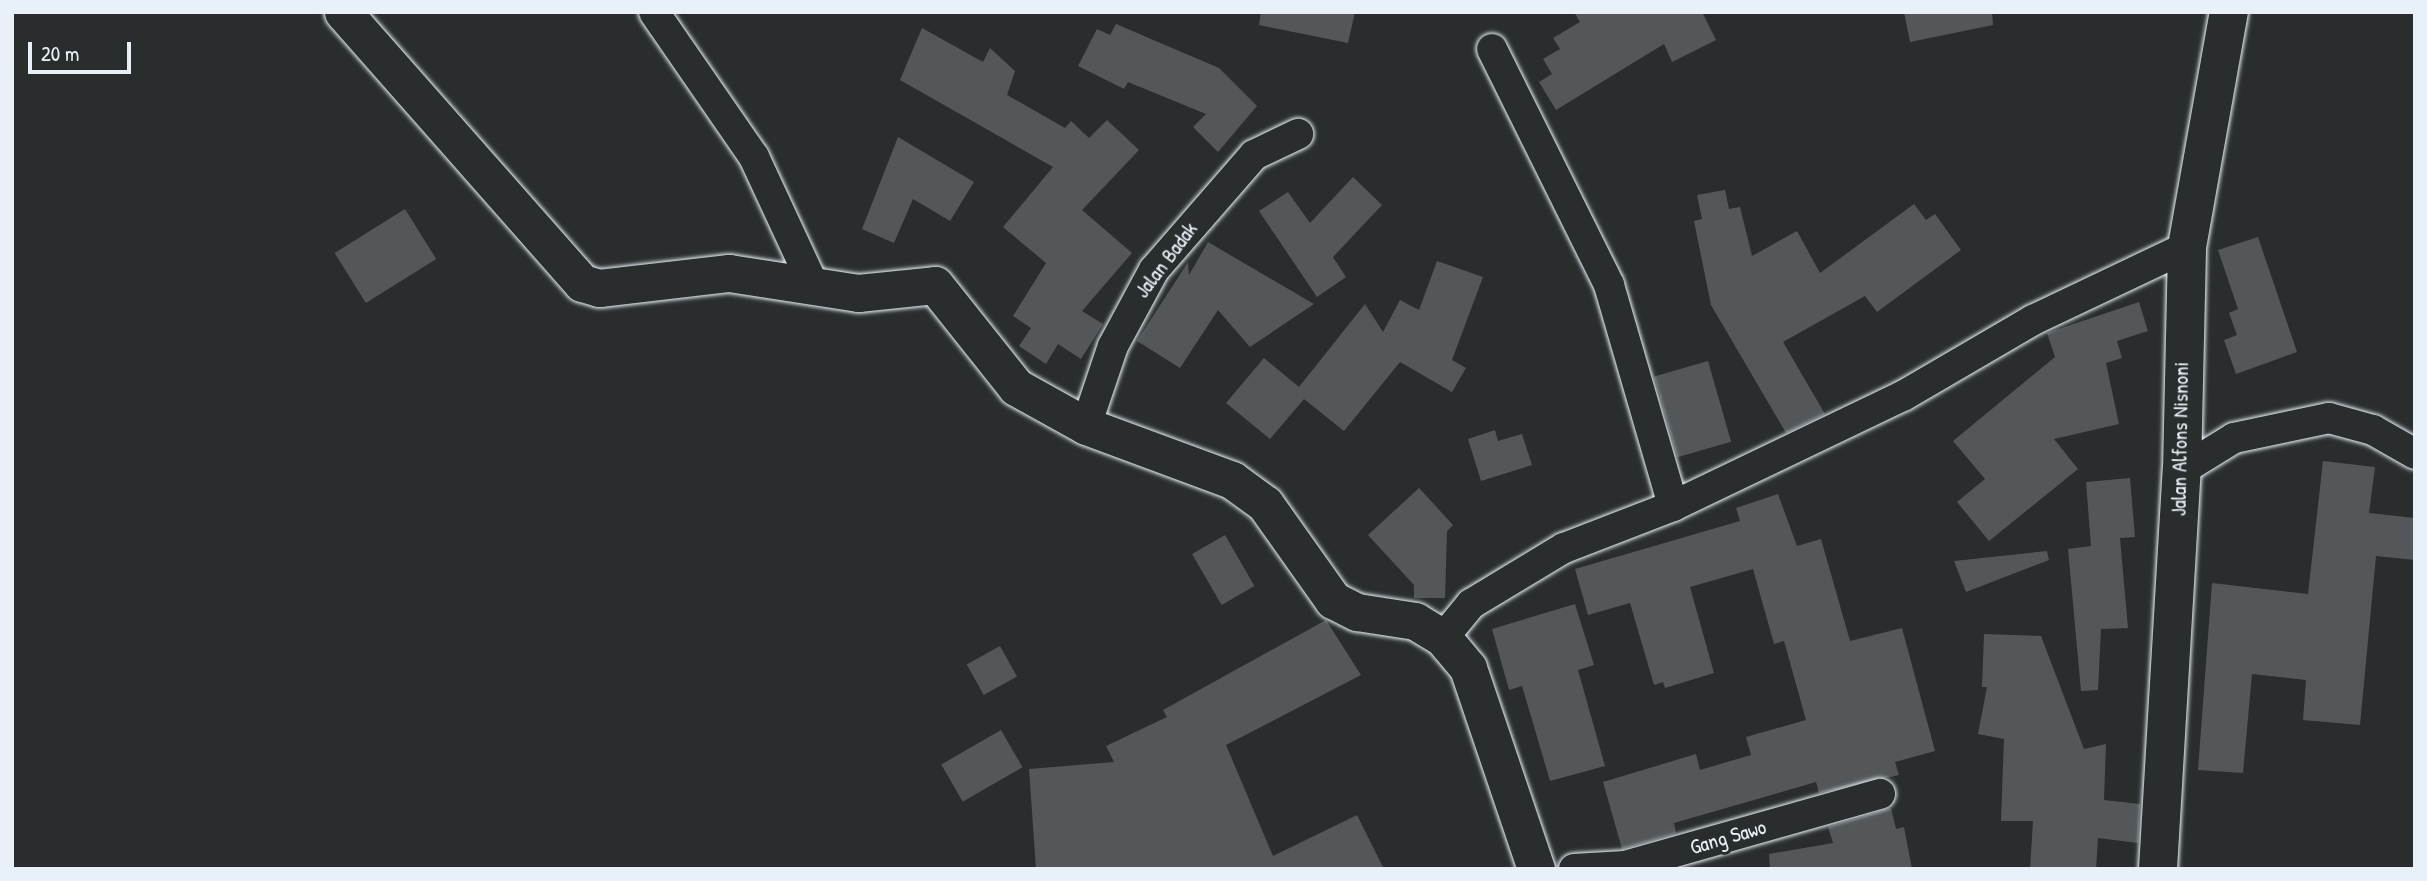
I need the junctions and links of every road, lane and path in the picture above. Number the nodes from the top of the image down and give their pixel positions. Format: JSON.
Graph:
{"nodes":[{"id":1,"x":343,"y":12,"type":"edge"},
{"id":2,"x":654,"y":12,"type":"edge"},
{"id":3,"x":2229,"y":12,"type":"edge"},
{"id":4,"x":1492,"y":49,"type":"dead end"},
{"id":5,"x":1298,"y":134,"type":"dead end"},
{"id":6,"x":2187,"y":247,"type":"junction"},
{"id":7,"x":813,"y":284,"type":"junction"},
{"id":8,"x":1086,"y":426,"type":"junction"},
{"id":9,"x":2415,"y":454,"type":"edge"},
{"id":10,"x":2182,"y":470,"type":"junction"},
{"id":11,"x":1673,"y":506,"type":"junction"},
{"id":12,"x":1443,"y":638,"type":"junction"},
{"id":13,"x":1880,"y":794,"type":"dead end"},
{"id":14,"x":1535,"y":869,"type":"edge"},
{"id":15,"x":1574,"y":869,"type":"edge"},
{"id":16,"x":2158,"y":869,"type":"edge"}],
"edges":[{"from":1,"to":7,"type":"street"},
{"from":2,"to":7,"type":"street"},
{"from":3,"to":6,"type":"main road","name":"Jalan Alfons Nisnoni"},
{"from":4,"to":11,"type":"street"},
{"from":5,"to":8,"type":"street","name":"Jalan Badak"},
{"from":6,"to":10,"type":"main road","name":"Jalan Alfons Nisnoni"},
{"from":6,"to":11,"type":"street"},
{"from":7,"to":8,"type":"street"},
{"from":8,"to":12,"type":"street"},
{"from":9,"to":10,"type":"street"},
{"from":10,"to":16,"type":"main road","name":"Jalan Alfons Nisnoni"},
{"from":11,"to":12,"type":"street"},
{"from":12,"to":14,"type":"street"},
{"from":13,"to":15,"type":"street","name":"Gang Sawo"}]}
